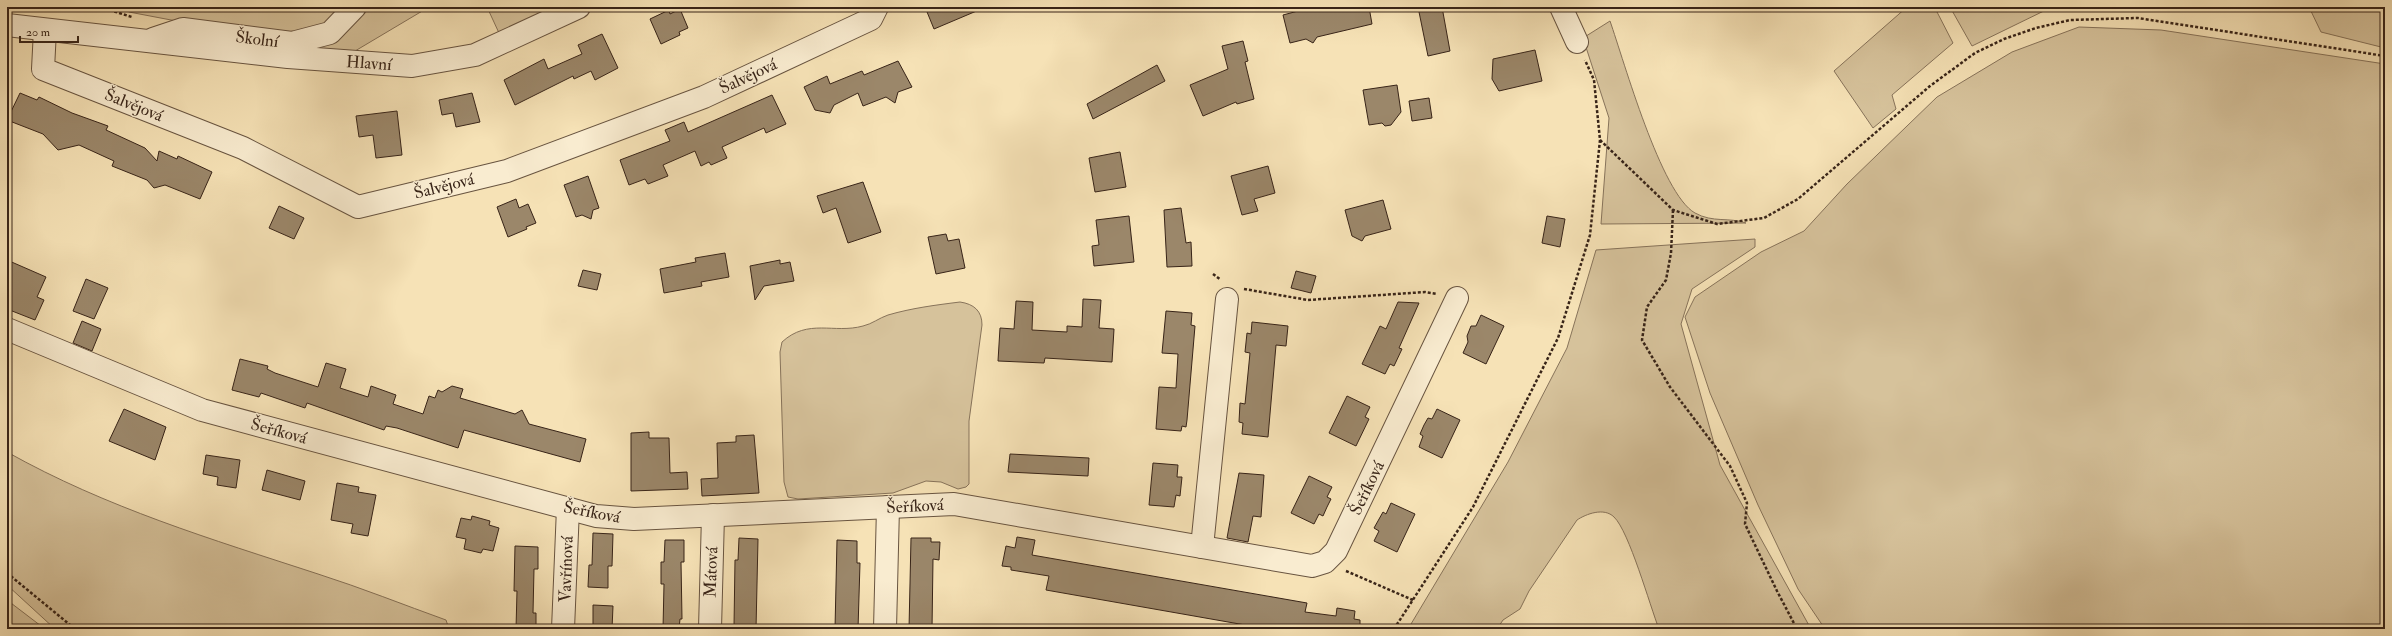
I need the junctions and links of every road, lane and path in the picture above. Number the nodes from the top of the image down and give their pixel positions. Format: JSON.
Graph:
{"nodes":[{"id":1,"x":355,"y":7,"type":"edge"},
{"id":2,"x":579,"y":7,"type":"edge"},
{"id":3,"x":877,"y":7,"type":"edge"},
{"id":4,"x":1561,"y":7,"type":"edge"},
{"id":5,"x":7,"y":25,"type":"edge"},
{"id":6,"x":45,"y":30,"type":"junction"},
{"id":7,"x":149,"y":40,"type":"junction"},
{"id":8,"x":1577,"y":42,"type":"joint"},
{"id":9,"x":2385,"y":56,"type":"edge"},
{"id":10,"x":1600,"y":140,"type":"junction"},
{"id":11,"x":1673,"y":210,"type":"junction"},
{"id":12,"x":1232,"y":293,"type":"joint"},
{"id":13,"x":1457,"y":298,"type":"joint"},
{"id":14,"x":7,"y":328,"type":"edge"},
{"id":15,"x":888,"y":507,"type":"junction"},
{"id":16,"x":568,"y":508,"type":"junction"},
{"id":17,"x":713,"y":515,"type":"junction"},
{"id":18,"x":1202,"y":547,"type":"junction"},
{"id":19,"x":1325,"y":562,"type":"junction"},
{"id":20,"x":7,"y":573,"type":"edge"},
{"id":21,"x":1413,"y":600,"type":"junction"},
{"id":22,"x":74,"y":629,"type":"edge"},
{"id":23,"x":563,"y":629,"type":"edge"},
{"id":24,"x":710,"y":629,"type":"edge"},
{"id":25,"x":885,"y":629,"type":"edge"},
{"id":26,"x":1394,"y":629,"type":"edge"},
{"id":27,"x":1797,"y":629,"type":"edge"}],
"edges":[{"from":1,"to":7,"type":"street","name":"Školní"},
{"from":2,"to":7,"type":"street","name":"Hlavní"},
{"from":3,"to":6,"type":"street","name":"Šalvějová"},
{"from":4,"to":8,"type":"street"},
{"from":5,"to":6,"type":"street","name":"Hlavní"},
{"from":6,"to":7,"type":"street","name":"Hlavní"},
{"from":8,"to":10,"type":"path"},
{"from":9,"to":11,"type":"path"},
{"from":10,"to":11,"type":"path"},
{"from":10,"to":21,"type":"path"},
{"from":11,"to":27,"type":"path"},
{"from":12,"to":13,"type":"path"},
{"from":12,"to":18,"type":"street"},
{"from":13,"to":19,"type":"street","name":"Šeříková"},
{"from":14,"to":16,"type":"street","name":"Šeříková"},
{"from":15,"to":17,"type":"street","name":"Šeříková"},
{"from":15,"to":18,"type":"street","name":"Šeříková"},
{"from":15,"to":25,"type":"street"},
{"from":16,"to":17,"type":"street","name":"Šeříková"},
{"from":16,"to":23,"type":"street","name":"Vavřínová"},
{"from":17,"to":24,"type":"street","name":"Mátová"},
{"from":18,"to":19,"type":"street","name":"Šeříková"},
{"from":19,"to":21,"type":"path"},
{"from":20,"to":22,"type":"path"},
{"from":21,"to":26,"type":"path"}]}
